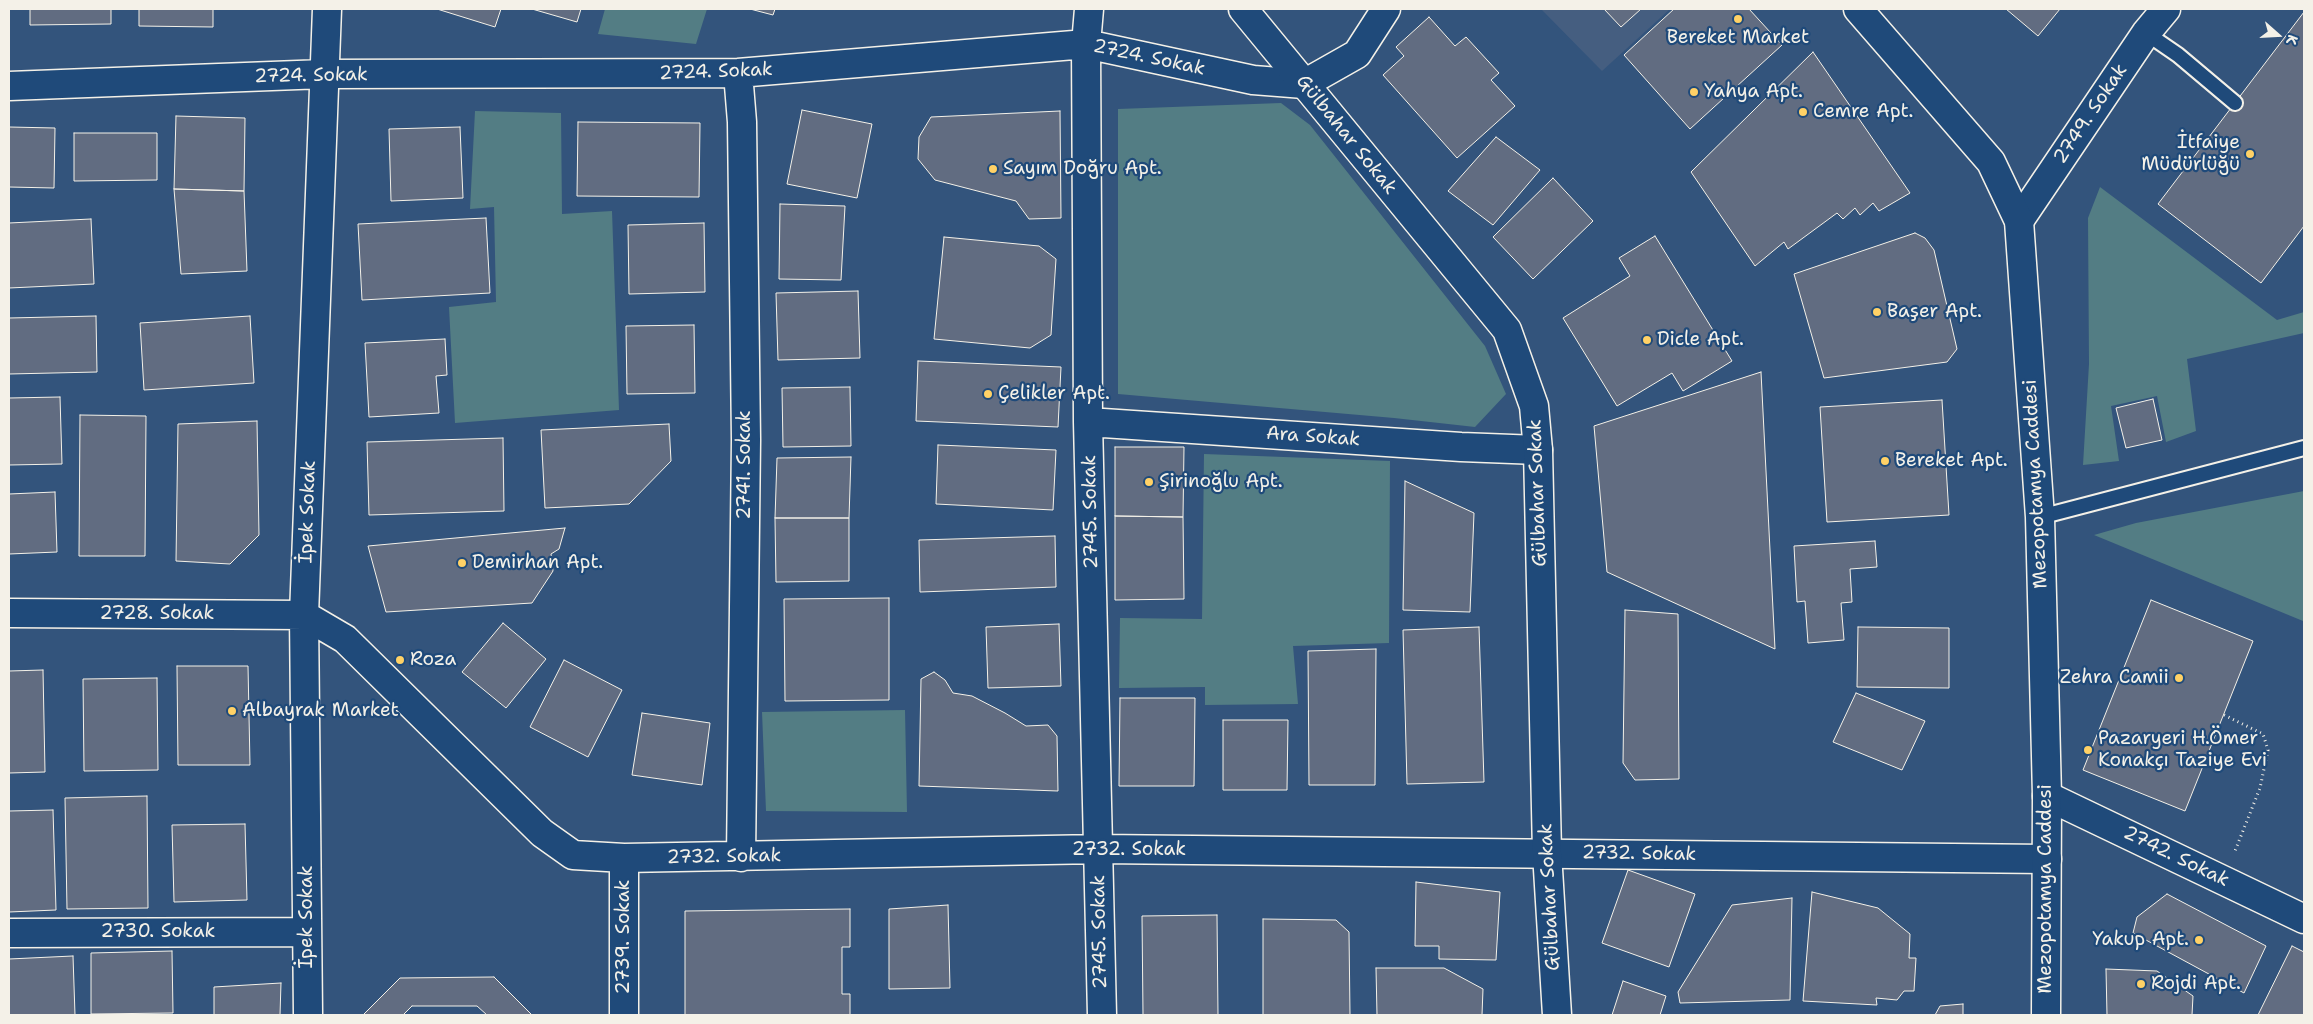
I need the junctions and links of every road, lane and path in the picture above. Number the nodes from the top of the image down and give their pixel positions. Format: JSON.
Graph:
{"nodes":[{"id":1,"x":327,"y":9,"type":"edge"},
{"id":2,"x":1089,"y":9,"type":"edge"},
{"id":3,"x":1243,"y":9,"type":"edge"},
{"id":4,"x":1386,"y":9,"type":"edge"},
{"id":5,"x":1858,"y":9,"type":"edge"},
{"id":6,"x":2166,"y":9,"type":"edge"},
{"id":7,"x":2146,"y":33,"type":"junction"},
{"id":8,"x":1086,"y":44,"type":"junction"},
{"id":9,"x":738,"y":73,"type":"junction"},
{"id":10,"x":324,"y":74,"type":"junction"},
{"id":11,"x":1304,"y":84,"type":"junction"},
{"id":12,"x":9,"y":86,"type":"edge"},
{"id":13,"x":2235,"y":103,"type":"dead end"},
{"id":14,"x":2019,"y":221,"type":"junction"},
{"id":15,"x":1088,"y":422,"type":"junction"},
{"id":16,"x":2304,"y":448,"type":"edge"},
{"id":17,"x":1538,"y":450,"type":"junction"},
{"id":18,"x":2040,"y":517,"type":"junction"},
{"id":19,"x":9,"y":613,"type":"edge"},
{"id":20,"x":304,"y":615,"type":"junction"},
{"id":21,"x":2224,"y":715,"type":"dead end"},
{"id":22,"x":2047,"y":796,"type":"junction"},
{"id":23,"x":1099,"y":849,"type":"junction"},
{"id":24,"x":1547,"y":853,"type":"junction"},
{"id":25,"x":741,"y":857,"type":"junction"},
{"id":26,"x":624,"y":858,"type":"junction"},
{"id":27,"x":2047,"y":859,"type":"junction"},
{"id":28,"x":2213,"y":875,"type":"junction"},
{"id":29,"x":2304,"y":919,"type":"edge"},
{"id":30,"x":307,"y":932,"type":"junction"},
{"id":31,"x":9,"y":933,"type":"edge"},
{"id":32,"x":308,"y":1015,"type":"edge"},
{"id":33,"x":624,"y":1015,"type":"edge"},
{"id":34,"x":1102,"y":1015,"type":"edge"},
{"id":35,"x":1557,"y":1015,"type":"edge"},
{"id":36,"x":2046,"y":1015,"type":"edge"}],
"edges":[{"from":1,"to":10,"type":"street","name":"İpek Sokak"},
{"from":2,"to":8,"type":"street","name":"2745. Sokak"},
{"from":3,"to":11,"type":"street","name":"Gülbahar Sokak"},
{"from":4,"to":11,"type":"street"},
{"from":5,"to":14,"type":"street","name":"Mezopotamya Caddesi"},
{"from":6,"to":7,"type":"street","name":"2749. Sokak"},
{"from":7,"to":13,"type":"lane"},
{"from":7,"to":14,"type":"street","name":"2749. Sokak"},
{"from":8,"to":9,"type":"street","name":"2724. Sokak"},
{"from":8,"to":11,"type":"street","name":"2724. Sokak"},
{"from":8,"to":15,"type":"street","name":"2745. Sokak"},
{"from":9,"to":10,"type":"street","name":"2724. Sokak"},
{"from":9,"to":25,"type":"street","name":"2741. Sokak"},
{"from":10,"to":12,"type":"street","name":"2724. Sokak"},
{"from":10,"to":20,"type":"street","name":"İpek Sokak"},
{"from":11,"to":17,"type":"street","name":"Gülbahar Sokak"},
{"from":14,"to":18,"type":"street","name":"Mezopotamya Caddesi"},
{"from":15,"to":17,"type":"street","name":"Ara Sokak"},
{"from":15,"to":23,"type":"street","name":"2745. Sokak"},
{"from":16,"to":18,"type":"lane"},
{"from":17,"to":24,"type":"street","name":"Gülbahar Sokak"},
{"from":18,"to":22,"type":"street","name":"Mezopotamya Caddesi"},
{"from":19,"to":20,"type":"street","name":"2728. Sokak"},
{"from":20,"to":26,"type":"street","name":"2732. Sokak"},
{"from":20,"to":30,"type":"street","name":"İpek Sokak"},
{"from":21,"to":28,"type":"path"},
{"from":22,"to":27,"type":"street","name":"Mezopotamya Caddesi"},
{"from":22,"to":28,"type":"street","name":"2742. Sokak"},
{"from":23,"to":24,"type":"street","name":"2732. Sokak"},
{"from":23,"to":25,"type":"street","name":"2732. Sokak"},
{"from":23,"to":34,"type":"street","name":"2745. Sokak"},
{"from":24,"to":27,"type":"street","name":"2732. Sokak"},
{"from":24,"to":35,"type":"street","name":"Gülbahar Sokak"},
{"from":25,"to":26,"type":"street","name":"2732. Sokak"},
{"from":26,"to":33,"type":"street","name":"2739. Sokak"},
{"from":27,"to":36,"type":"street","name":"Mezopotamya Caddesi"},
{"from":28,"to":29,"type":"street","name":"2742. Sokak"},
{"from":30,"to":31,"type":"street","name":"2730. Sokak"},
{"from":30,"to":32,"type":"street","name":"İpek Sokak"}]}
